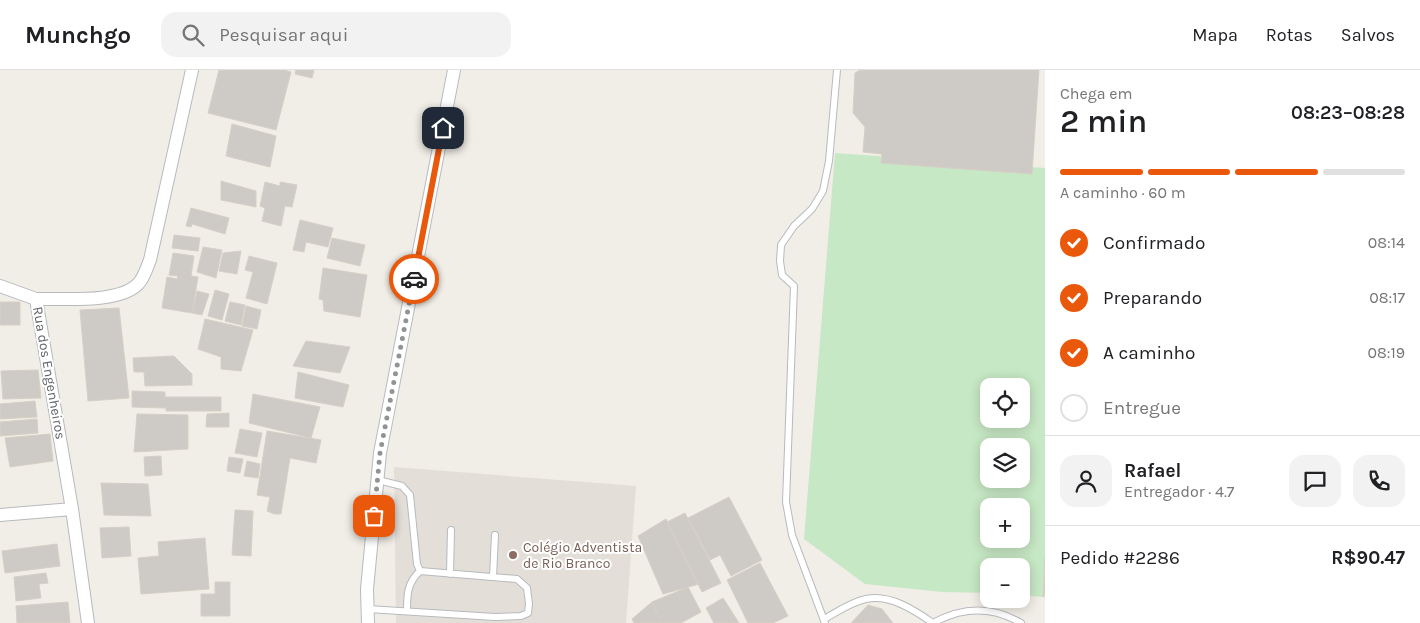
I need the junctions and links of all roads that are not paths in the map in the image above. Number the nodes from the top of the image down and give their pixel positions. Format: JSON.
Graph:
{"nodes":[{"id":1,"x":192,"y":70,"type":"edge"},
{"id":2,"x":454,"y":70,"type":"edge"},
{"id":3,"x":837,"y":70,"type":"edge"},
{"id":4,"x":0,"y":286,"type":"edge"},
{"id":5,"x":36,"y":299,"type":"junction"},
{"id":6,"x":378,"y":480,"type":"junction"},
{"id":7,"x":72,"y":509,"type":"junction"},
{"id":8,"x":0,"y":515,"type":"edge"},
{"id":9,"x":451,"y":530,"type":"dead end"},
{"id":10,"x":494,"y":535,"type":"dead end"},
{"id":11,"x":420,"y":571,"type":"junction"},
{"id":12,"x":450,"y":574,"type":"junction"},
{"id":13,"x":493,"y":577,"type":"junction"},
{"id":14,"x":368,"y":609,"type":"junction"},
{"id":15,"x":407,"y":611,"type":"junction"},
{"id":16,"x":825,"y":621,"type":"edge"},
{"id":17,"x":88,"y":623,"type":"edge"},
{"id":18,"x":368,"y":623,"type":"edge"},
{"id":19,"x":934,"y":623,"type":"edge"},
{"id":20,"x":1020,"y":623,"type":"edge"}],
"edges":[{"from":1,"to":5,"type":"street","name":"Rua dos Engenheiros"},
{"from":2,"to":6,"type":"street"},
{"from":3,"to":16,"type":"lane"},
{"from":4,"to":5,"type":"street"},
{"from":5,"to":7,"type":"street","name":"Rua dos Engenheiros"},
{"from":6,"to":11,"type":"lane"},
{"from":6,"to":14,"type":"street"},
{"from":7,"to":8,"type":"street"},
{"from":7,"to":17,"type":"street","name":"Rua dos Engenheiros"},
{"from":9,"to":12,"type":"lane"},
{"from":10,"to":13,"type":"lane"},
{"from":11,"to":12,"type":"lane"},
{"from":11,"to":15,"type":"lane"},
{"from":12,"to":13,"type":"lane"},
{"from":13,"to":15,"type":"lane"},
{"from":14,"to":15,"type":"lane"},
{"from":14,"to":18,"type":"street"},
{"from":16,"to":19,"type":"lane"},
{"from":19,"to":20,"type":"lane"}]}
